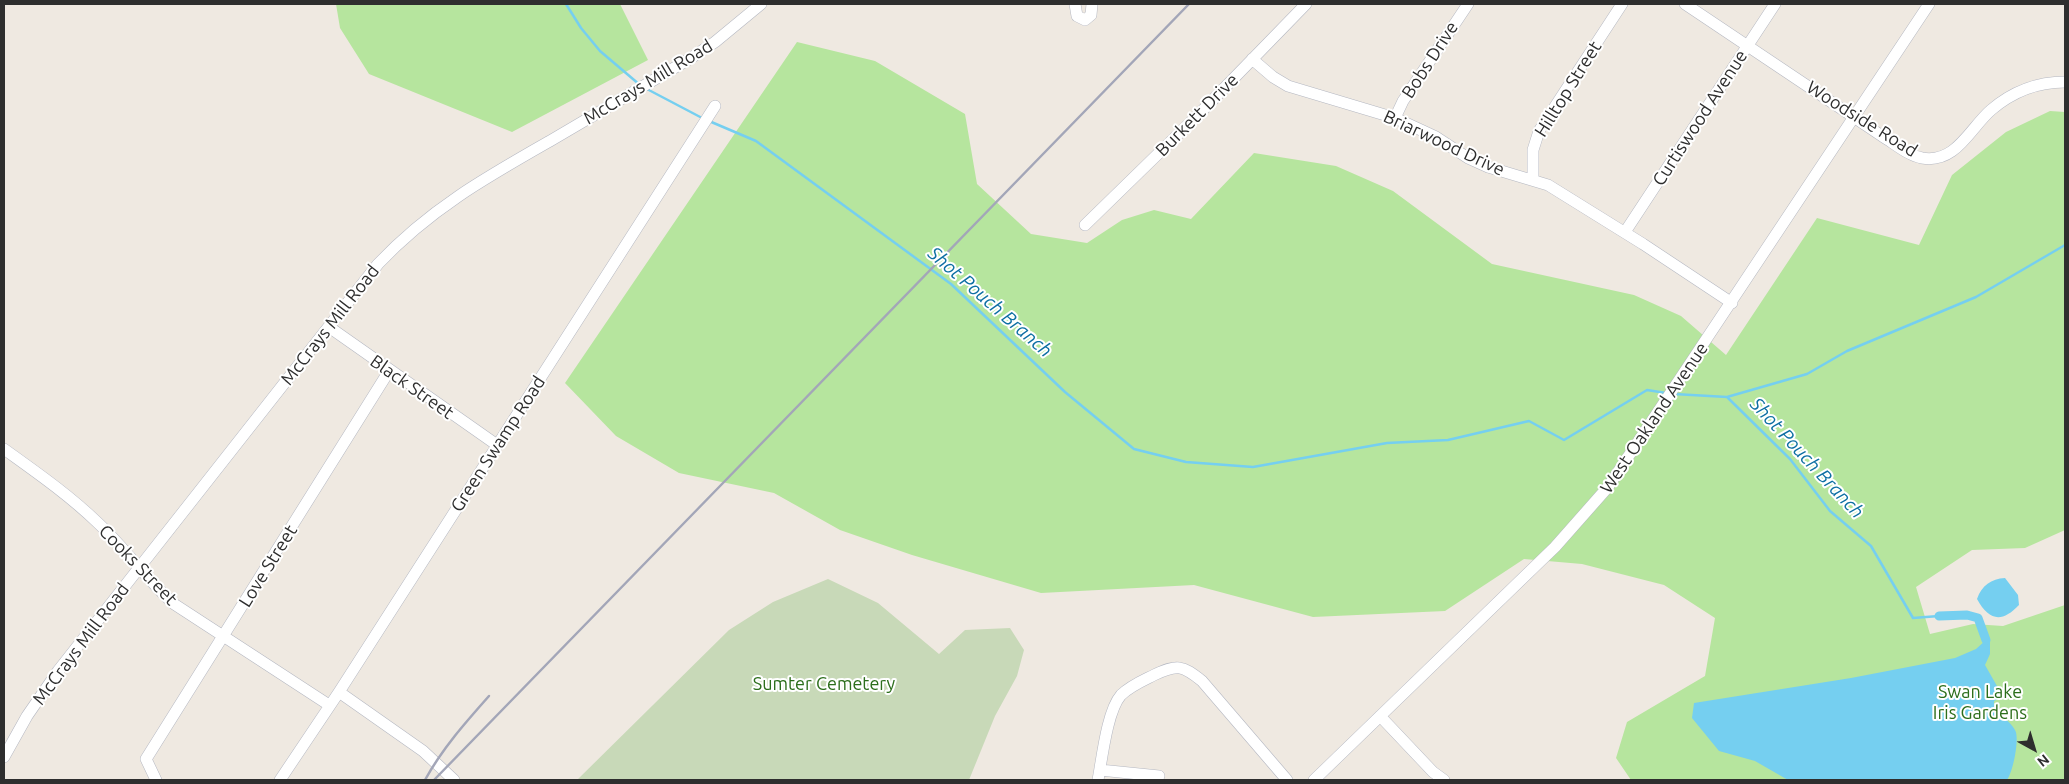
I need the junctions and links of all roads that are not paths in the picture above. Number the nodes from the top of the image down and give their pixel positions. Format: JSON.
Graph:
{"nodes":[{"id":1,"x":761,"y":4,"type":"edge"},
{"id":2,"x":1075,"y":4,"type":"edge"},
{"id":3,"x":1092,"y":4,"type":"edge"},
{"id":4,"x":1306,"y":4,"type":"edge"},
{"id":5,"x":1468,"y":4,"type":"edge"},
{"id":6,"x":1622,"y":4,"type":"edge"},
{"id":7,"x":1685,"y":4,"type":"edge"},
{"id":8,"x":1775,"y":4,"type":"edge"},
{"id":9,"x":1929,"y":4,"type":"edge"},
{"id":10,"x":1748,"y":45,"type":"junction"},
{"id":11,"x":1252,"y":59,"type":"junction"},
{"id":12,"x":2065,"y":82,"type":"edge"},
{"id":13,"x":709,"y":115,"type":"dead end"},
{"id":14,"x":1854,"y":117,"type":"junction"},
{"id":15,"x":1395,"y":118,"type":"junction"},
{"id":16,"x":1534,"y":180,"type":"junction"},
{"id":17,"x":1085,"y":225,"type":"dead end"},
{"id":18,"x":1625,"y":232,"type":"junction"},
{"id":19,"x":1732,"y":303,"type":"junction"},
{"id":20,"x":329,"y":327,"type":"junction"},
{"id":21,"x":389,"y":371,"type":"junction"},
{"id":22,"x":497,"y":445,"type":"junction"},
{"id":23,"x":4,"y":449,"type":"edge"},
{"id":24,"x":139,"y":568,"type":"junction"},
{"id":25,"x":224,"y":637,"type":"junction"},
{"id":26,"x":339,"y":692,"type":"junction"},
{"id":27,"x":329,"y":705,"type":"junction"},
{"id":28,"x":1380,"y":716,"type":"junction"},
{"id":29,"x":4,"y":757,"type":"edge"},
{"id":30,"x":1099,"y":775,"type":"edge"},
{"id":31,"x":1159,"y":776,"type":"dead end"},
{"id":32,"x":156,"y":780,"type":"edge"},
{"id":33,"x":280,"y":780,"type":"edge"},
{"id":34,"x":454,"y":780,"type":"edge"},
{"id":35,"x":1287,"y":780,"type":"edge"},
{"id":36,"x":1314,"y":780,"type":"edge"},
{"id":37,"x":1444,"y":780,"type":"edge"}],
"edges":[{"from":1,"to":20,"type":"street","name":"McCrays Mill Road"},
{"from":2,"to":3,"type":"street"},
{"from":4,"to":11,"type":"street","name":"Burkett Drive"},
{"from":5,"to":15,"type":"street","name":"Bobs Drive"},
{"from":6,"to":16,"type":"street","name":"Hilltop Street"},
{"from":7,"to":10,"type":"street","name":"Woodside Road"},
{"from":8,"to":10,"type":"street","name":"Curtiswood Avenue"},
{"from":9,"to":14,"type":"street","name":"West Oakland Avenue"},
{"from":10,"to":14,"type":"street","name":"Woodside Road"},
{"from":10,"to":18,"type":"street","name":"Curtiswood Avenue"},
{"from":11,"to":15,"type":"street","name":"Briarwood Drive"},
{"from":11,"to":17,"type":"street","name":"Burkett Drive"},
{"from":12,"to":14,"type":"street","name":"Woodside Road"},
{"from":13,"to":22,"type":"street","name":"Green Swamp Road"},
{"from":14,"to":19,"type":"street","name":"West Oakland Avenue"},
{"from":15,"to":16,"type":"street","name":"Briarwood Drive"},
{"from":16,"to":18,"type":"street","name":"Briarwood Drive"},
{"from":18,"to":19,"type":"street","name":"Briarwood Drive"},
{"from":19,"to":28,"type":"street","name":"West Oakland Avenue"},
{"from":20,"to":21,"type":"street","name":"Black Street"},
{"from":20,"to":24,"type":"street","name":"McCrays Mill Road"},
{"from":21,"to":22,"type":"street","name":"Black Street"},
{"from":21,"to":25,"type":"street","name":"Love Street"},
{"from":22,"to":26,"type":"street","name":"Green Swamp Road"},
{"from":23,"to":24,"type":"street","name":"Cooks Street"},
{"from":24,"to":25,"type":"street","name":"Cooks Street"},
{"from":24,"to":29,"type":"street","name":"McCrays Mill Road"},
{"from":25,"to":27,"type":"street","name":"Cooks Street"},
{"from":25,"to":32,"type":"street","name":"Love Street"},
{"from":26,"to":27,"type":"street","name":"Green Swamp Road"},
{"from":26,"to":34,"type":"street"},
{"from":27,"to":33,"type":"street","name":"Green Swamp Road"},
{"from":28,"to":36,"type":"street","name":"West Oakland Avenue"},
{"from":28,"to":37,"type":"street"},
{"from":30,"to":31,"type":"street"},
{"from":30,"to":35,"type":"street"}]}
